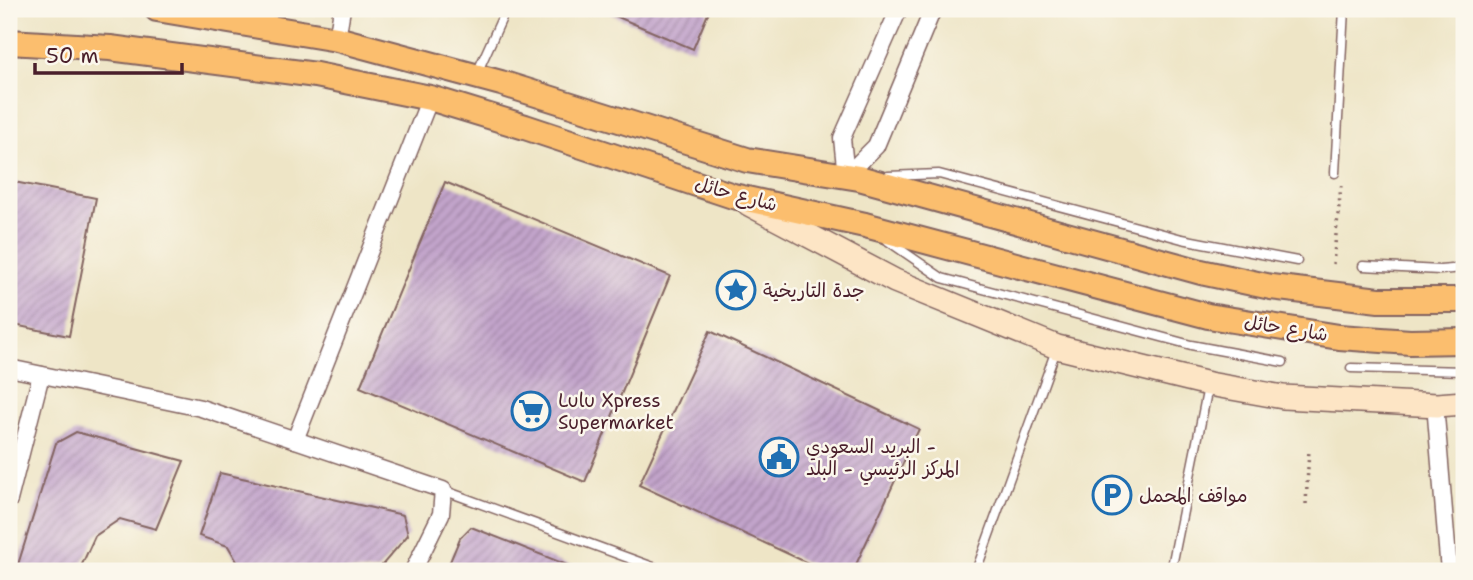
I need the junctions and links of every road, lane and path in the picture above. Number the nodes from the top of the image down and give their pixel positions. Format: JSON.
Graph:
{"nodes":[{"id":1,"x":157,"y":9,"type":"edge"},
{"id":2,"x":342,"y":9,"type":"edge"},
{"id":3,"x":506,"y":9,"type":"edge"},
{"id":4,"x":899,"y":9,"type":"edge"},
{"id":5,"x":933,"y":9,"type":"edge"},
{"id":6,"x":1344,"y":9,"type":"edge"},
{"id":7,"x":337,"y":39,"type":"junction"},
{"id":8,"x":9,"y":41,"type":"edge"},
{"id":9,"x":476,"y":76,"type":"junction"},
{"id":10,"x":430,"y":98,"type":"junction"},
{"id":11,"x":1335,"y":173,"type":"dead end"},
{"id":12,"x":852,"y":177,"type":"junction"},
{"id":13,"x":1341,"y":186,"type":"dead end"},
{"id":14,"x":733,"y":196,"type":"junction"},
{"id":15,"x":865,"y":225,"type":"junction"},
{"id":16,"x":1297,"y":261,"type":"dead end"},
{"id":17,"x":1333,"y":264,"type":"dead end"},
{"id":18,"x":1363,"y":266,"type":"dead end"},
{"id":19,"x":1464,"y":268,"type":"edge"},
{"id":20,"x":1464,"y":300,"type":"edge"},
{"id":21,"x":1464,"y":341,"type":"edge"},
{"id":22,"x":1057,"y":347,"type":"junction"},
{"id":23,"x":1283,"y":362,"type":"dead end"},
{"id":24,"x":9,"y":368,"type":"edge"},
{"id":25,"x":1351,"y":368,"type":"dead end"},
{"id":26,"x":1464,"y":371,"type":"edge"},
{"id":27,"x":41,"y":375,"type":"junction"},
{"id":28,"x":1209,"y":384,"type":"junction"},
{"id":29,"x":1464,"y":403,"type":"edge"},
{"id":30,"x":1435,"y":404,"type":"junction"},
{"id":31,"x":295,"y":440,"type":"junction"},
{"id":32,"x":1309,"y":449,"type":"dead end"},
{"id":33,"x":443,"y":490,"type":"junction"},
{"id":34,"x":9,"y":500,"type":"edge"},
{"id":35,"x":1306,"y":504,"type":"dead end"},
{"id":36,"x":413,"y":571,"type":"edge"},
{"id":37,"x":664,"y":571,"type":"edge"},
{"id":38,"x":976,"y":571,"type":"edge"},
{"id":39,"x":1171,"y":571,"type":"edge"},
{"id":40,"x":1449,"y":571,"type":"edge"}],
"edges":[{"from":1,"to":7,"type":"main road","name":"شارع حائل"},
{"from":2,"to":7,"type":"street"},
{"from":3,"to":9,"type":"lane"},
{"from":4,"to":12,"type":"street"},
{"from":5,"to":12,"type":"street"},
{"from":6,"to":11,"type":"lane"},
{"from":7,"to":9,"type":"main road","name":"شارع حائل"},
{"from":8,"to":10,"type":"main road","name":"شارع حائل"},
{"from":9,"to":12,"type":"main road","name":"شارع حائل"},
{"from":10,"to":14,"type":"main road","name":"شارع حائل"},
{"from":10,"to":31,"type":"street"},
{"from":12,"to":16,"type":"lane"},
{"from":12,"to":20,"type":"main road","name":"شارع حائل"},
{"from":13,"to":17,"type":"path"},
{"from":14,"to":15,"type":"main road","name":"شارع حائل"},
{"from":14,"to":22,"type":"main road"},
{"from":15,"to":21,"type":"main road","name":"شارع حائل"},
{"from":15,"to":23,"type":"lane"},
{"from":18,"to":19,"type":"lane"},
{"from":22,"to":28,"type":"main road"},
{"from":22,"to":38,"type":"lane"},
{"from":24,"to":27,"type":"street"},
{"from":25,"to":26,"type":"lane"},
{"from":27,"to":31,"type":"street"},
{"from":27,"to":34,"type":"street"},
{"from":28,"to":30,"type":"main road"},
{"from":28,"to":39,"type":"lane"},
{"from":29,"to":30,"type":"main road"},
{"from":30,"to":40,"type":"street"},
{"from":31,"to":33,"type":"street"},
{"from":32,"to":35,"type":"path"},
{"from":33,"to":36,"type":"street"},
{"from":33,"to":37,"type":"lane"}]}
